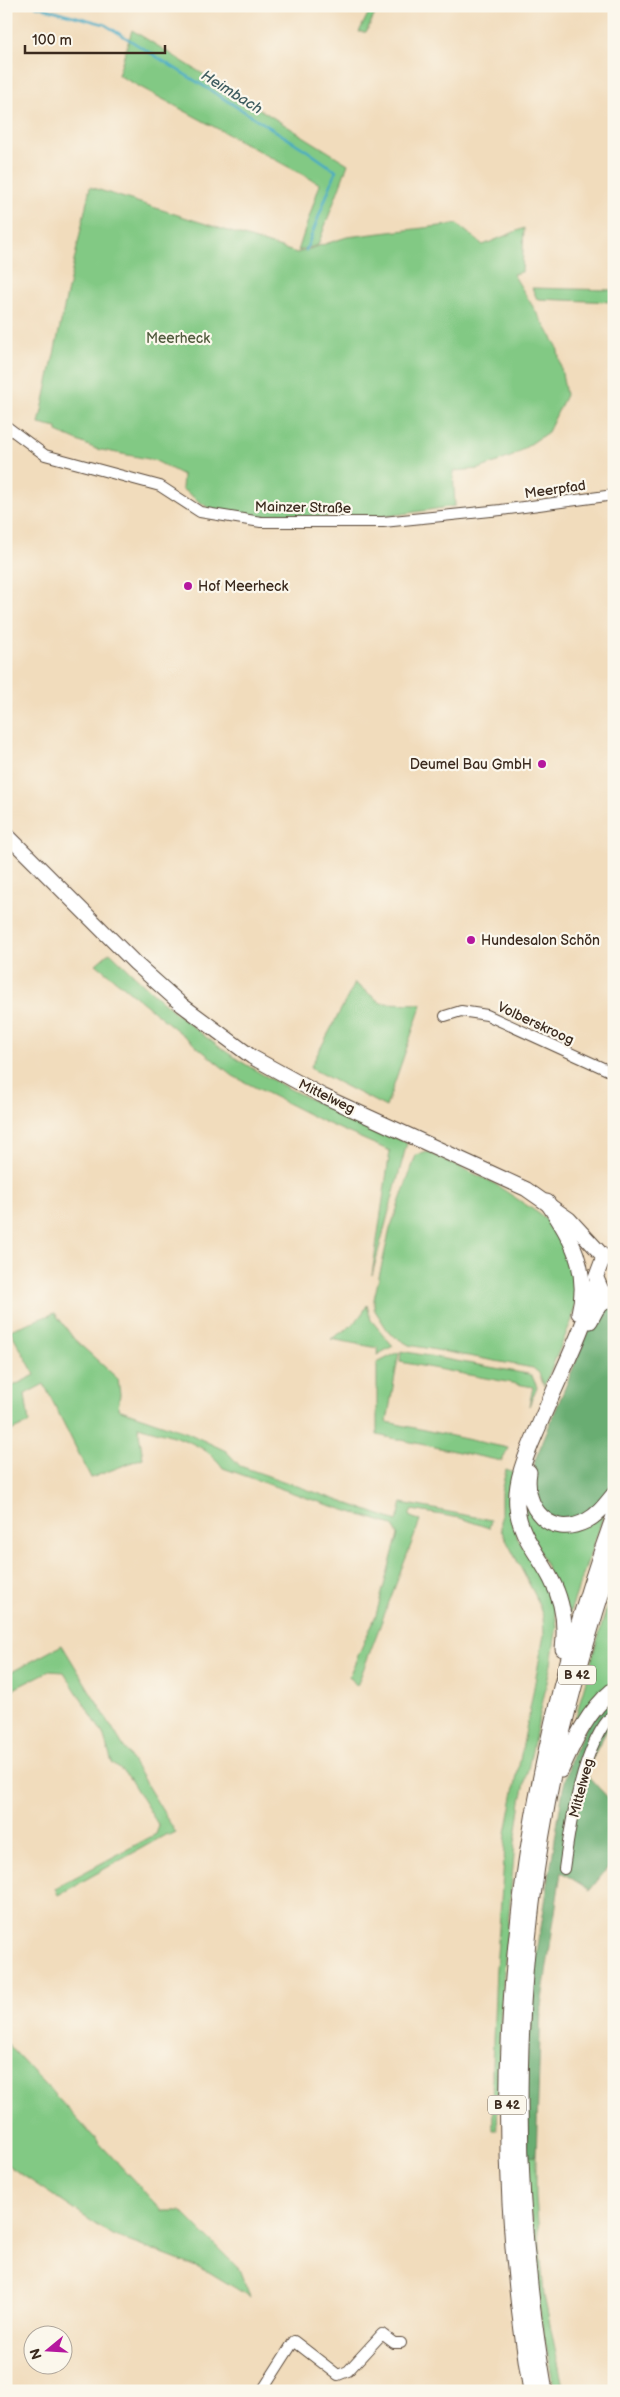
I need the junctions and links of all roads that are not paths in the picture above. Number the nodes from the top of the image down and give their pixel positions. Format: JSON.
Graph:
{"nodes":[{"id":1,"x":6,"y":426,"type":"edge"},
{"id":2,"x":614,"y":495,"type":"edge"},
{"id":3,"x":501,"y":510,"type":"joint"},
{"id":4,"x":6,"y":834,"type":"edge"},
{"id":5,"x":445,"y":1016,"type":"dead end"},
{"id":6,"x":614,"y":1073,"type":"edge"},
{"id":7,"x":547,"y":1202,"type":"junction"},
{"id":8,"x":609,"y":1256,"type":"edge"},
{"id":9,"x":597,"y":1282,"type":"junction"},
{"id":10,"x":612,"y":1297,"type":"edge"},
{"id":11,"x":573,"y":1344,"type":"junction"},
{"id":12,"x":614,"y":1494,"type":"edge"},
{"id":13,"x":614,"y":1516,"type":"edge"},
{"id":14,"x":614,"y":1554,"type":"edge"},
{"id":15,"x":559,"y":1689,"type":"junction"},
{"id":16,"x":614,"y":1689,"type":"edge"},
{"id":17,"x":614,"y":1713,"type":"edge"},
{"id":18,"x":548,"y":1799,"type":"junction"},
{"id":19,"x":564,"y":1869,"type":"dead end"},
{"id":20,"x":401,"y":2343,"type":"dead end"},
{"id":21,"x":262,"y":2391,"type":"edge"},
{"id":22,"x":531,"y":2391,"type":"edge"},
{"id":23,"x":545,"y":2391,"type":"edge"}],
"edges":[{"from":1,"to":3,"type":"street","name":"Mainzer Straße"},
{"from":2,"to":3,"type":"street","name":"Meerpfad"},
{"from":4,"to":7,"type":"main road","name":"Mittelweg"},
{"from":5,"to":6,"type":"street","name":"Volberskroog"},
{"from":7,"to":8,"type":"main road","name":"Mittelweg"},
{"from":7,"to":11,"type":"highway"},
{"from":8,"to":9,"type":"main road"},
{"from":9,"to":10,"type":"main road"},
{"from":9,"to":11,"type":"highway"},
{"from":10,"to":12,"type":"highway"},
{"from":11,"to":15,"type":"highway"},
{"from":13,"to":15,"type":"highway","number":"B 42"},
{"from":14,"to":18,"type":"highway","number":"B 42"},
{"from":15,"to":22,"type":"highway","number":"B 42"},
{"from":16,"to":18,"type":"highway"},
{"from":17,"to":19,"type":"street","name":"Mittelweg"},
{"from":18,"to":23,"type":"highway","number":"B 42"},
{"from":20,"to":21,"type":"street"}]}
